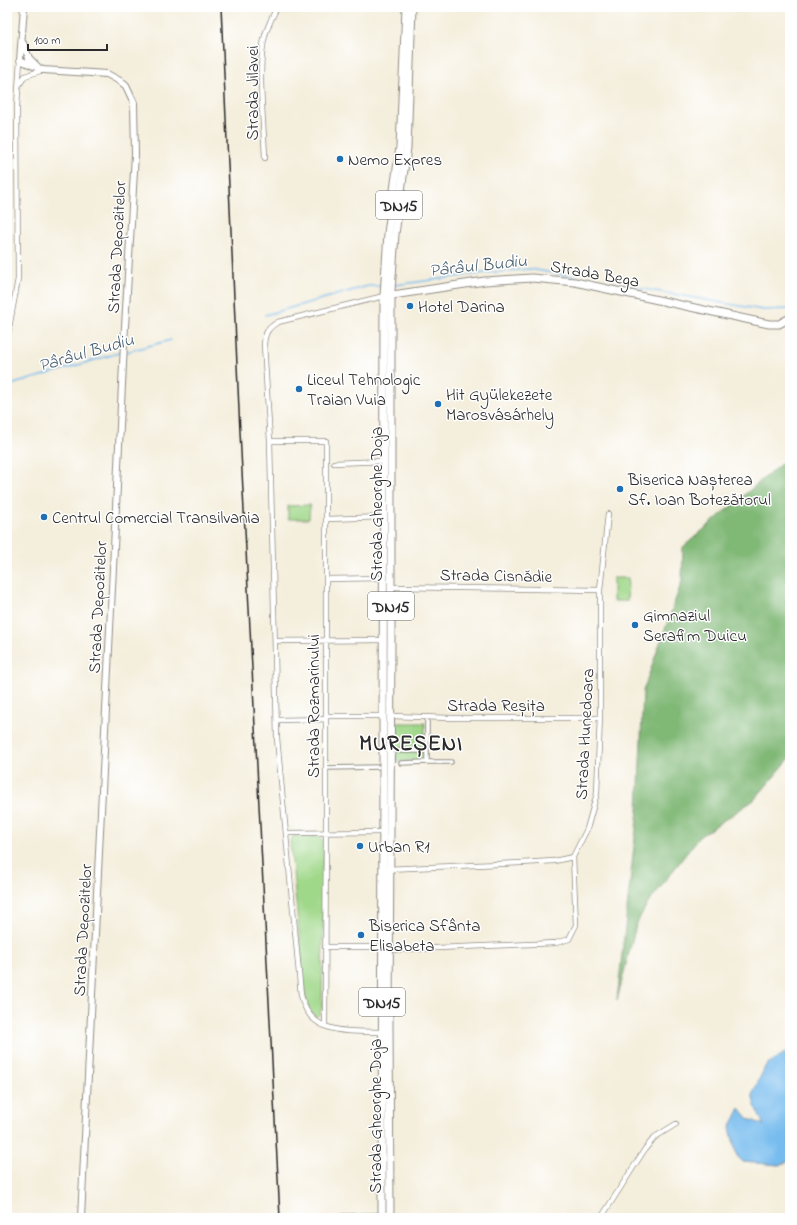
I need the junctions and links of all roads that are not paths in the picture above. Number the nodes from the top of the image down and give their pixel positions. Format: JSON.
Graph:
{"nodes":[{"id":1,"x":24,"y":7,"type":"edge"},
{"id":2,"x":277,"y":7,"type":"edge"},
{"id":3,"x":406,"y":7,"type":"edge"},
{"id":4,"x":412,"y":7,"type":"edge"},
{"id":5,"x":21,"y":40,"type":"junction"},
{"id":6,"x":20,"y":60,"type":"junction"},
{"id":7,"x":42,"y":70,"type":"junction"},
{"id":8,"x":18,"y":86,"type":"junction"},
{"id":9,"x":265,"y":158,"type":"dead end"},
{"id":10,"x":388,"y":282,"type":"junction"},
{"id":11,"x":387,"y":294,"type":"junction"},
{"id":12,"x":790,"y":318,"type":"edge"},
{"id":13,"x":7,"y":340,"type":"edge"},
{"id":14,"x":270,"y":441,"type":"junction"},
{"id":15,"x":388,"y":460,"type":"junction"},
{"id":16,"x":334,"y":464,"type":"dead end"},
{"id":17,"x":608,"y":514,"type":"dead end"},
{"id":18,"x":384,"y":517,"type":"junction"},
{"id":19,"x":327,"y":519,"type":"junction"},
{"id":20,"x":385,"y":578,"type":"junction"},
{"id":21,"x":326,"y":579,"type":"junction"},
{"id":22,"x":391,"y":587,"type":"junction"},
{"id":23,"x":600,"y":590,"type":"junction"},
{"id":24,"x":384,"y":640,"type":"junction"},
{"id":25,"x":326,"y":641,"type":"junction"},
{"id":26,"x":275,"y":642,"type":"junction"},
{"id":27,"x":388,"y":716,"type":"junction"},
{"id":28,"x":326,"y":718,"type":"junction"},
{"id":29,"x":600,"y":718,"type":"junction"},
{"id":30,"x":277,"y":720,"type":"junction"},
{"id":31,"x":427,"y":721,"type":"dead end"},
{"id":32,"x":395,"y":751,"type":"dead end"},
{"id":33,"x":427,"y":751,"type":"junction"},
{"id":34,"x":427,"y":762,"type":"junction"},
{"id":35,"x":451,"y":762,"type":"dead end"},
{"id":36,"x":401,"y":763,"type":"dead end"},
{"id":37,"x":378,"y":767,"type":"dead end"},
{"id":38,"x":326,"y":768,"type":"junction"},
{"id":39,"x":326,"y":832,"type":"junction"},
{"id":40,"x":382,"y":832,"type":"junction"},
{"id":41,"x":286,"y":833,"type":"junction"},
{"id":42,"x":573,"y":857,"type":"junction"},
{"id":43,"x":386,"y":868,"type":"junction"},
{"id":44,"x":325,"y":948,"type":"junction"},
{"id":45,"x":386,"y":948,"type":"junction"},
{"id":46,"x":324,"y":1026,"type":"junction"},
{"id":47,"x":382,"y":1032,"type":"junction"},
{"id":48,"x":676,"y":1124,"type":"dead end"},
{"id":49,"x":382,"y":1217,"type":"edge"},
{"id":50,"x":390,"y":1217,"type":"edge"},
{"id":51,"x":81,"y":1218,"type":"edge"},
{"id":52,"x":341,"y":1218,"type":"edge"},
{"id":53,"x":601,"y":1218,"type":"edge"}],
"edges":[{"from":1,"to":5,"type":"street"},
{"from":2,"to":9,"type":"street","name":"Strada Jilavei"},
{"from":3,"to":10,"type":"main road","name":"Strada Gheorghe Doja","number":"DN15"},
{"from":4,"to":10,"type":"main road","name":"Strada Gheorghe Doja","number":"DN15"},
{"from":5,"to":6,"type":"street"},
{"from":5,"to":7,"type":"street"},
{"from":6,"to":7,"type":"street","name":"Strada Depozitelor"},
{"from":6,"to":8,"type":"street"},
{"from":7,"to":8,"type":"street","name":"Strada Depozitelor"},
{"from":7,"to":51,"type":"street","name":"Strada Depozitelor"},
{"from":8,"to":13,"type":"street"},
{"from":10,"to":11,"type":"main road","name":"Strada Gheorghe Doja","number":"DN15"},
{"from":11,"to":12,"type":"main road","name":"Strada Bega"},
{"from":11,"to":14,"type":"street","name":"Strada Rozmarinului"},
{"from":11,"to":15,"type":"main road","name":"Strada Gheorghe Doja","number":"DN15"},
{"from":14,"to":19,"type":"street","name":"Strada Rozmarinului"},
{"from":14,"to":26,"type":"street","name":"Strada Rozmarinului"},
{"from":15,"to":16,"type":"street"},
{"from":15,"to":18,"type":"main road","name":"Strada Gheorghe Doja","number":"DN15"},
{"from":15,"to":22,"type":"main road","name":"Strada Gheorghe Doja","number":"DN15"},
{"from":17,"to":23,"type":"street","name":"Strada Hunedoara"},
{"from":18,"to":19,"type":"street"},
{"from":18,"to":20,"type":"main road","name":"Strada Gheorghe Doja","number":"DN15"},
{"from":19,"to":21,"type":"street","name":"Strada Rozmarinului"},
{"from":20,"to":21,"type":"street"},
{"from":20,"to":24,"type":"main road","name":"Strada Gheorghe Doja","number":"DN15"},
{"from":21,"to":25,"type":"street","name":"Strada Rozmarinului"},
{"from":22,"to":23,"type":"street","name":"Strada Cisnădie"},
{"from":22,"to":27,"type":"main road","name":"Strada Gheorghe Doja","number":"DN15"},
{"from":23,"to":29,"type":"street","name":"Strada Hunedoara"},
{"from":24,"to":25,"type":"street"},
{"from":24,"to":27,"type":"main road","name":"Strada Gheorghe Doja","number":"DN15"},
{"from":25,"to":26,"type":"street"},
{"from":25,"to":28,"type":"street","name":"Strada Rozmarinului"},
{"from":26,"to":30,"type":"street","name":"Strada Rozmarinului"},
{"from":27,"to":28,"type":"street","name":"Strada Reșița"},
{"from":27,"to":29,"type":"street","name":"Strada Reșița"},
{"from":27,"to":40,"type":"main road","name":"Strada Gheorghe Doja","number":"DN15"},
{"from":27,"to":43,"type":"main road","name":"Strada Gheorghe Doja","number":"DN15"},
{"from":28,"to":30,"type":"street","name":"Strada Reșița"},
{"from":28,"to":38,"type":"street","name":"Strada Rozmarinului"},
{"from":29,"to":42,"type":"street","name":"Strada Hunedoara"},
{"from":30,"to":41,"type":"street","name":"Strada Rozmarinului"},
{"from":31,"to":33,"type":"street"},
{"from":32,"to":33,"type":"street"},
{"from":33,"to":34,"type":"street"},
{"from":34,"to":35,"type":"street"},
{"from":34,"to":36,"type":"street"},
{"from":37,"to":38,"type":"street"},
{"from":38,"to":39,"type":"street","name":"Strada Rozmarinului"},
{"from":39,"to":40,"type":"street"},
{"from":39,"to":41,"type":"street"},
{"from":39,"to":44,"type":"street","name":"Strada Rozmarinului"},
{"from":40,"to":43,"type":"main road","name":"Strada Gheorghe Doja","number":"DN15"},
{"from":41,"to":46,"type":"street","name":"Strada Rozmarinului"},
{"from":42,"to":43,"type":"street"},
{"from":42,"to":45,"type":"street"},
{"from":43,"to":45,"type":"main road","name":"Strada Gheorghe Doja","number":"DN15"},
{"from":44,"to":45,"type":"street"},
{"from":44,"to":46,"type":"street","name":"Strada Rozmarinului"},
{"from":45,"to":47,"type":"main road","name":"Strada Gheorghe Doja","number":"DN15"},
{"from":45,"to":50,"type":"main road","name":"Strada Gheorghe Doja","number":"DN15"},
{"from":46,"to":47,"type":"street","name":"Strada Rozmarinului"},
{"from":47,"to":49,"type":"main road","name":"Strada Gheorghe Doja","number":"DN15"},
{"from":48,"to":53,"type":"street"},
{"from":49,"to":50,"type":"main road"},
{"from":49,"to":52,"type":"main road"}]}
